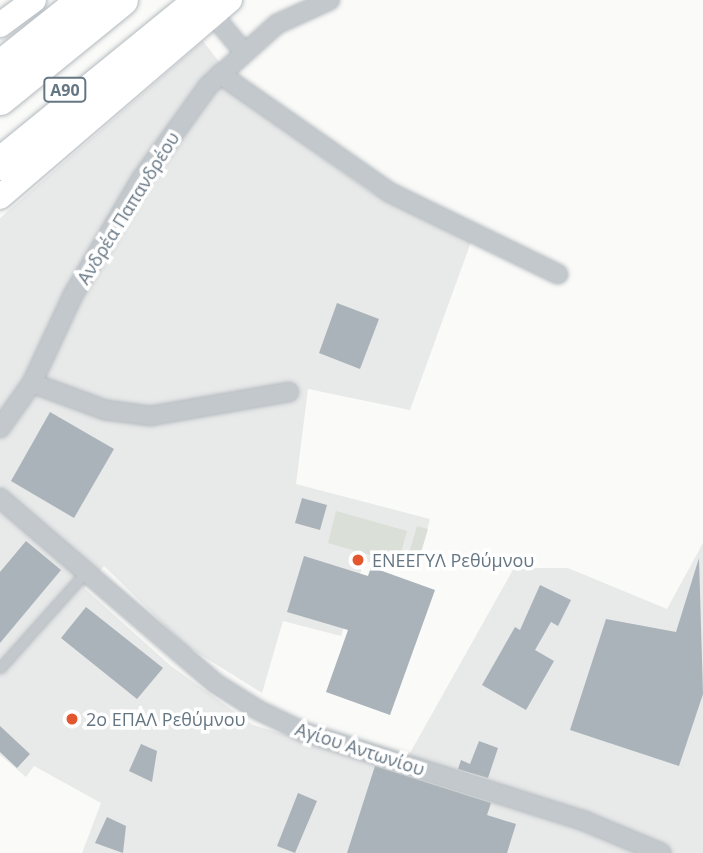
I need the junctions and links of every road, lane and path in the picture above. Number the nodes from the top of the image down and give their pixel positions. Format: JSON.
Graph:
{"nodes":[{"id":1,"x":34,"y":0,"type":"edge"},
{"id":2,"x":84,"y":0,"type":"edge"},
{"id":3,"x":122,"y":0,"type":"edge"},
{"id":4,"x":175,"y":0,"type":"edge"},
{"id":5,"x":330,"y":0,"type":"edge"},
{"id":6,"x":215,"y":5,"type":"edge"},
{"id":7,"x":0,"y":25,"type":"edge"},
{"id":8,"x":243,"y":51,"type":"junction"},
{"id":9,"x":0,"y":67,"type":"edge"},
{"id":10,"x":220,"y":74,"type":"junction"},
{"id":11,"x":0,"y":99,"type":"edge"},
{"id":12,"x":0,"y":142,"type":"edge"},
{"id":13,"x":0,"y":164,"type":"edge"},
{"id":14,"x":0,"y":197,"type":"edge"},
{"id":15,"x":558,"y":274,"type":"dead end"},
{"id":16,"x":33,"y":383,"type":"junction"},
{"id":17,"x":289,"y":392,"type":"dead end"},
{"id":18,"x":0,"y":428,"type":"edge"},
{"id":19,"x":0,"y":498,"type":"edge"},
{"id":20,"x":85,"y":573,"type":"junction"},
{"id":21,"x":0,"y":668,"type":"edge"},
{"id":22,"x":661,"y":853,"type":"edge"}],
"edges":[{"from":1,"to":7,"type":"street"},
{"from":2,"to":9,"type":"highway"},
{"from":3,"to":11,"type":"highway","number":"Α90"},
{"from":4,"to":12,"type":"highway","number":"Α90"},
{"from":5,"to":8,"type":"street","name":"Ανδρέα Παπανδρέου"},
{"from":6,"to":8,"type":"street"},
{"from":6,"to":13,"type":"highway"},
{"from":6,"to":14,"type":"street"},
{"from":8,"to":10,"type":"street","name":"Ανδρέα Παπανδρέου"},
{"from":10,"to":15,"type":"street"},
{"from":10,"to":16,"type":"street","name":"Ανδρέα Παπανδρέου"},
{"from":16,"to":17,"type":"street"},
{"from":16,"to":18,"type":"street","name":"Ανδρέα Παπανδρέου"},
{"from":19,"to":20,"type":"street","name":"Αγίου Αντωνίου"},
{"from":20,"to":21,"type":"lane"},
{"from":20,"to":22,"type":"street","name":"Αγίου Αντωνίου"}]}
